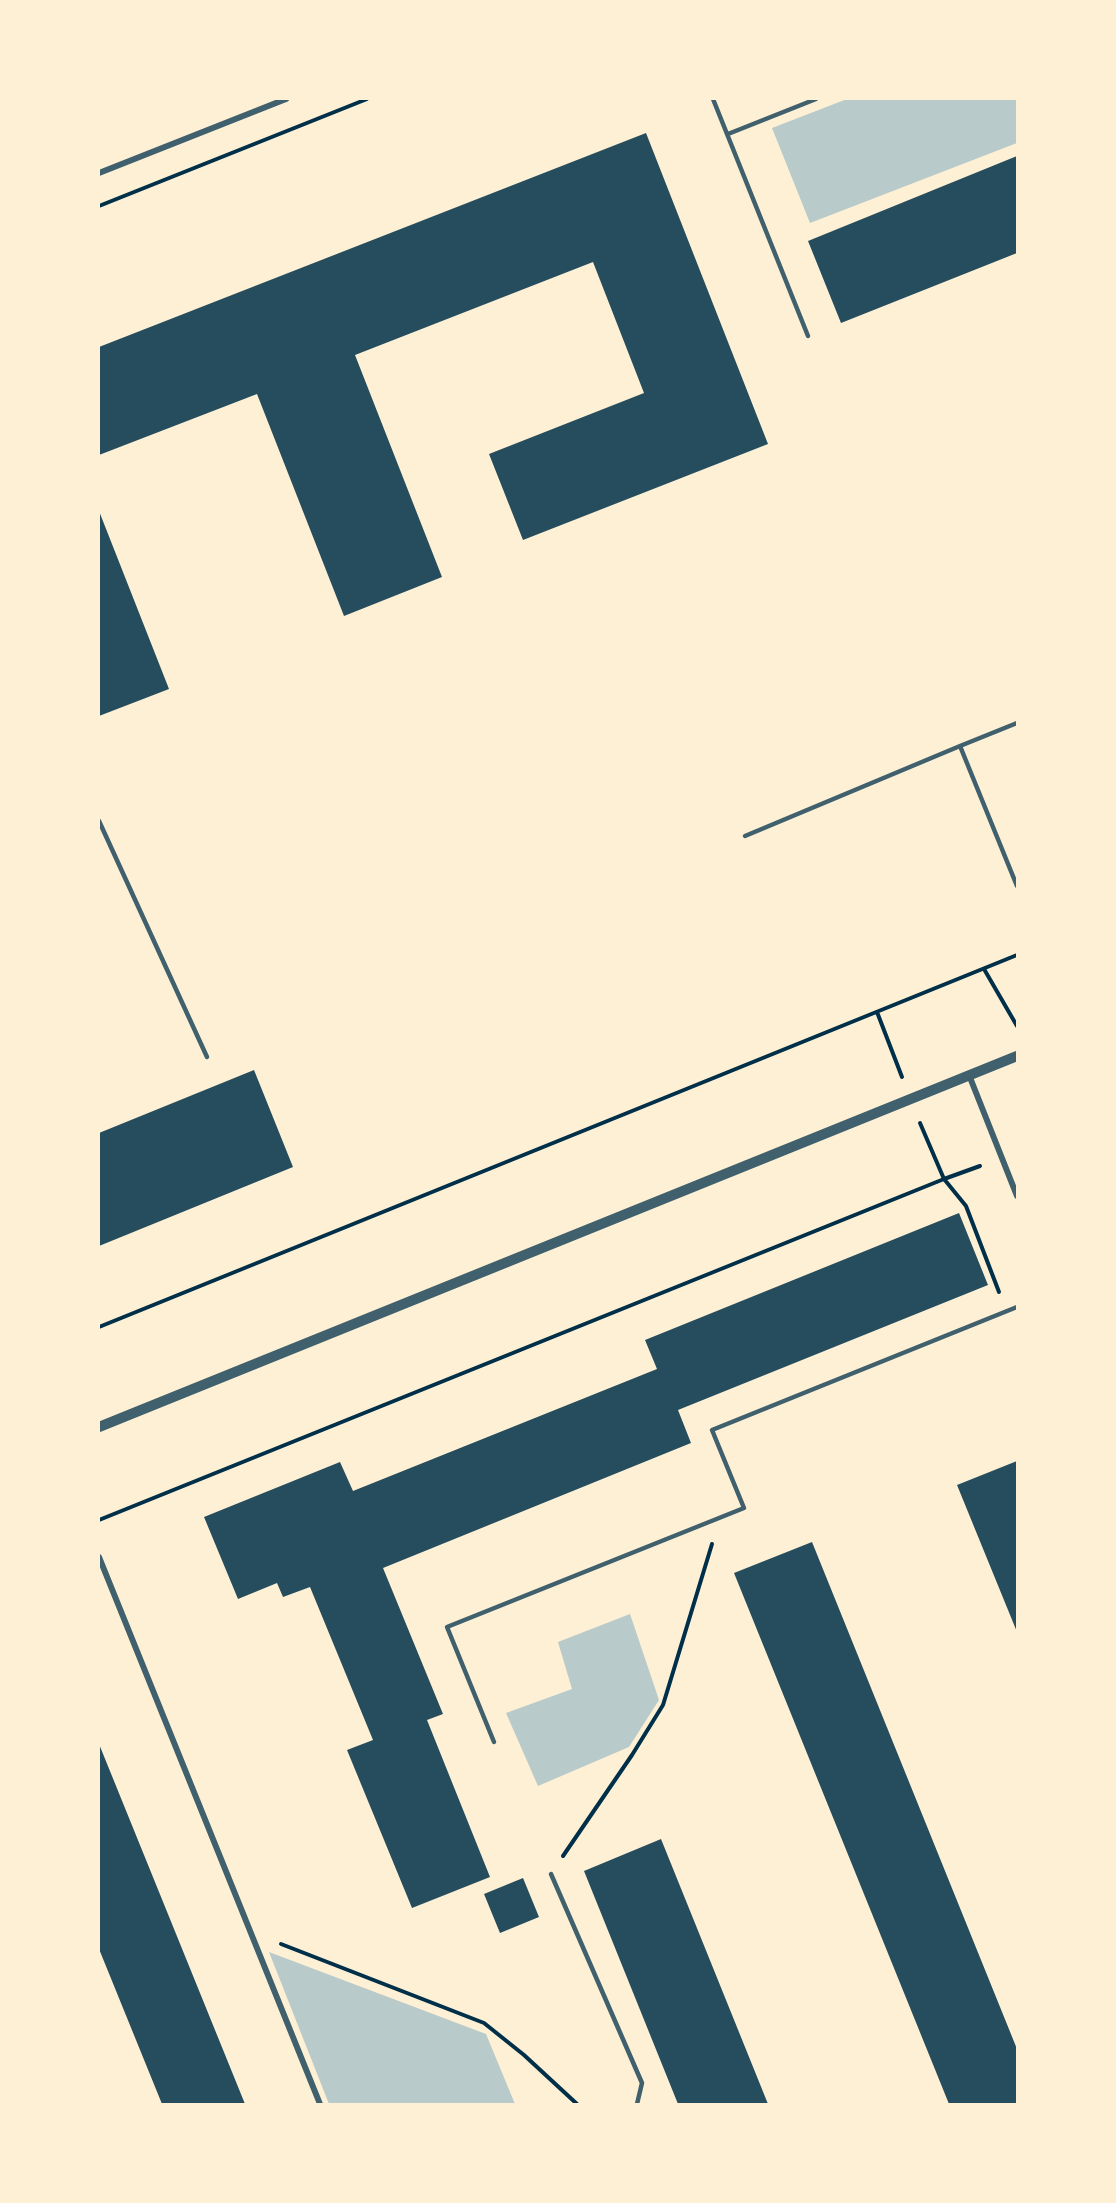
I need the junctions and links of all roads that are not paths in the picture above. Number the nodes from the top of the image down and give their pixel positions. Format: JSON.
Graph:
{"nodes":[{"id":1,"x":286,"y":99,"type":"edge"},
{"id":2,"x":713,"y":99,"type":"edge"},
{"id":3,"x":816,"y":99,"type":"edge"},
{"id":4,"x":728,"y":134,"type":"junction"},
{"id":5,"x":99,"y":165,"type":"edge"},
{"id":6,"x":100,"y":173,"type":"edge"},
{"id":7,"x":808,"y":336,"type":"dead end"},
{"id":8,"x":1017,"y":723,"type":"edge"},
{"id":9,"x":960,"y":746,"type":"junction"},
{"id":10,"x":99,"y":821,"type":"edge"},
{"id":11,"x":746,"y":836,"type":"dead end"},
{"id":12,"x":1017,"y":886,"type":"edge"},
{"id":13,"x":1017,"y":1056,"type":"edge"},
{"id":14,"x":207,"y":1057,"type":"dead end"},
{"id":15,"x":969,"y":1075,"type":"junction"},
{"id":16,"x":1017,"y":1196,"type":"edge"},
{"id":17,"x":1017,"y":1308,"type":"edge"},
{"id":18,"x":99,"y":1426,"type":"edge"},
{"id":19,"x":99,"y":1557,"type":"edge"},
{"id":20,"x":494,"y":1742,"type":"dead end"},
{"id":21,"x":551,"y":1874,"type":"road end"},
{"id":22,"x":320,"y":2104,"type":"edge"},
{"id":23,"x":638,"y":2104,"type":"edge"}],
"edges":[{"from":1,"to":6,"type":"street"},
{"from":2,"to":4,"type":"lane"},
{"from":3,"to":4,"type":"lane"},
{"from":4,"to":7,"type":"lane"},
{"from":5,"to":6,"type":"lane"},
{"from":8,"to":9,"type":"lane"},
{"from":9,"to":11,"type":"lane"},
{"from":9,"to":12,"type":"lane"},
{"from":10,"to":14,"type":"lane"},
{"from":13,"to":15,"type":"street"},
{"from":15,"to":16,"type":"street"},
{"from":15,"to":18,"type":"street"},
{"from":17,"to":20,"type":"lane"},
{"from":19,"to":22,"type":"street"},
{"from":21,"to":23,"type":"lane"}]}
